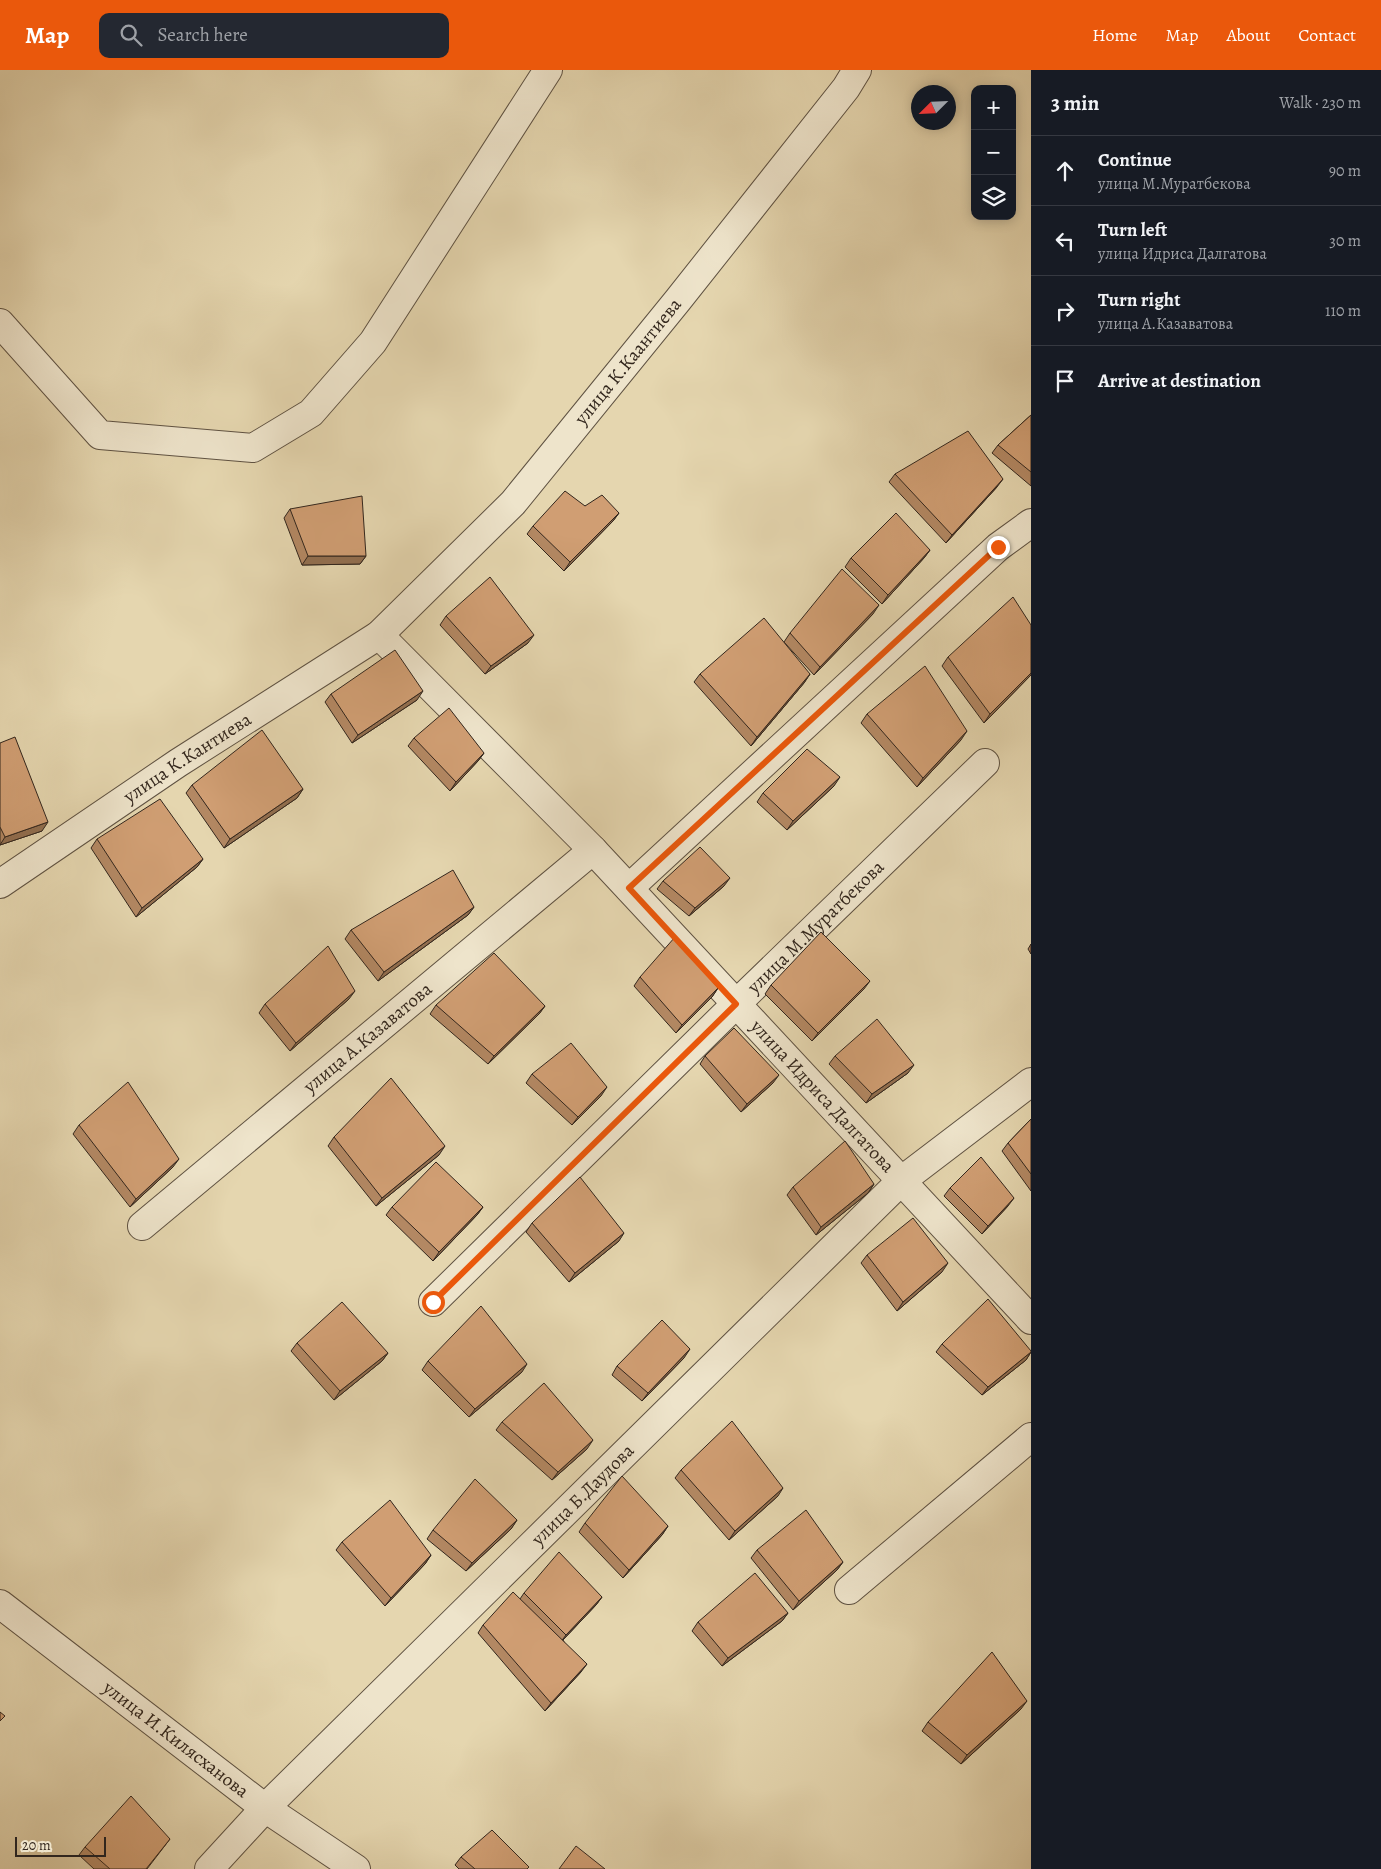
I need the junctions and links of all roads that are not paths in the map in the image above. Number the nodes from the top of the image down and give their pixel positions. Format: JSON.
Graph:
{"nodes":[{"id":1,"x":548,"y":70,"type":"edge"},
{"id":2,"x":856,"y":70,"type":"edge"},
{"id":3,"x":0,"y":323,"type":"edge"},
{"id":4,"x":1031,"y":523,"type":"edge"},
{"id":5,"x":379,"y":635,"type":"junction"},
{"id":6,"x":985,"y":763,"type":"dead end"},
{"id":7,"x":593,"y":850,"type":"junction"},
{"id":8,"x":0,"y":884,"type":"edge"},
{"id":9,"x":629,"y":888,"type":"junction"},
{"id":10,"x":736,"y":1004,"type":"junction"},
{"id":11,"x":1031,"y":1082,"type":"edge"},
{"id":12,"x":901,"y":1181,"type":"junction"},
{"id":13,"x":142,"y":1226,"type":"dead end"},
{"id":14,"x":433,"y":1302,"type":"dead end"},
{"id":15,"x":1031,"y":1320,"type":"edge"},
{"id":16,"x":1031,"y":1437,"type":"edge"},
{"id":17,"x":849,"y":1590,"type":"dead end"},
{"id":18,"x":0,"y":1604,"type":"edge"},
{"id":19,"x":265,"y":1808,"type":"junction"},
{"id":20,"x":209,"y":1869,"type":"edge"},
{"id":21,"x":356,"y":1869,"type":"edge"}],
"edges":[{"from":1,"to":3,"type":"street"},
{"from":2,"to":5,"type":"street","name":"улица К.Каантиева"},
{"from":4,"to":9,"type":"street"},
{"from":5,"to":7,"type":"street","name":"улица Идриса Далгатова"},
{"from":5,"to":8,"type":"street","name":"улица К.Кантиева"},
{"from":6,"to":10,"type":"street","name":"улица М.Муратбекова"},
{"from":7,"to":9,"type":"street","name":"улица Идриса Далгатова"},
{"from":7,"to":13,"type":"street","name":"улица А.Казаватова"},
{"from":9,"to":10,"type":"street","name":"улица Идриса Далгатова"},
{"from":10,"to":12,"type":"street","name":"улица Идриса Далгатова"},
{"from":10,"to":14,"type":"street","name":"улица М.Муратбекова"},
{"from":11,"to":12,"type":"street","name":"улица Б.Даудова"},
{"from":12,"to":15,"type":"street","name":"улица Идриса Далгатова"},
{"from":12,"to":19,"type":"street","name":"улица Б.Даудова"},
{"from":16,"to":17,"type":"street"},
{"from":18,"to":19,"type":"street","name":"улица И.Килясханова"},
{"from":19,"to":20,"type":"street","name":"улица Б.Даудова"},
{"from":19,"to":21,"type":"street","name":"улица И.Килясханова"}]}
